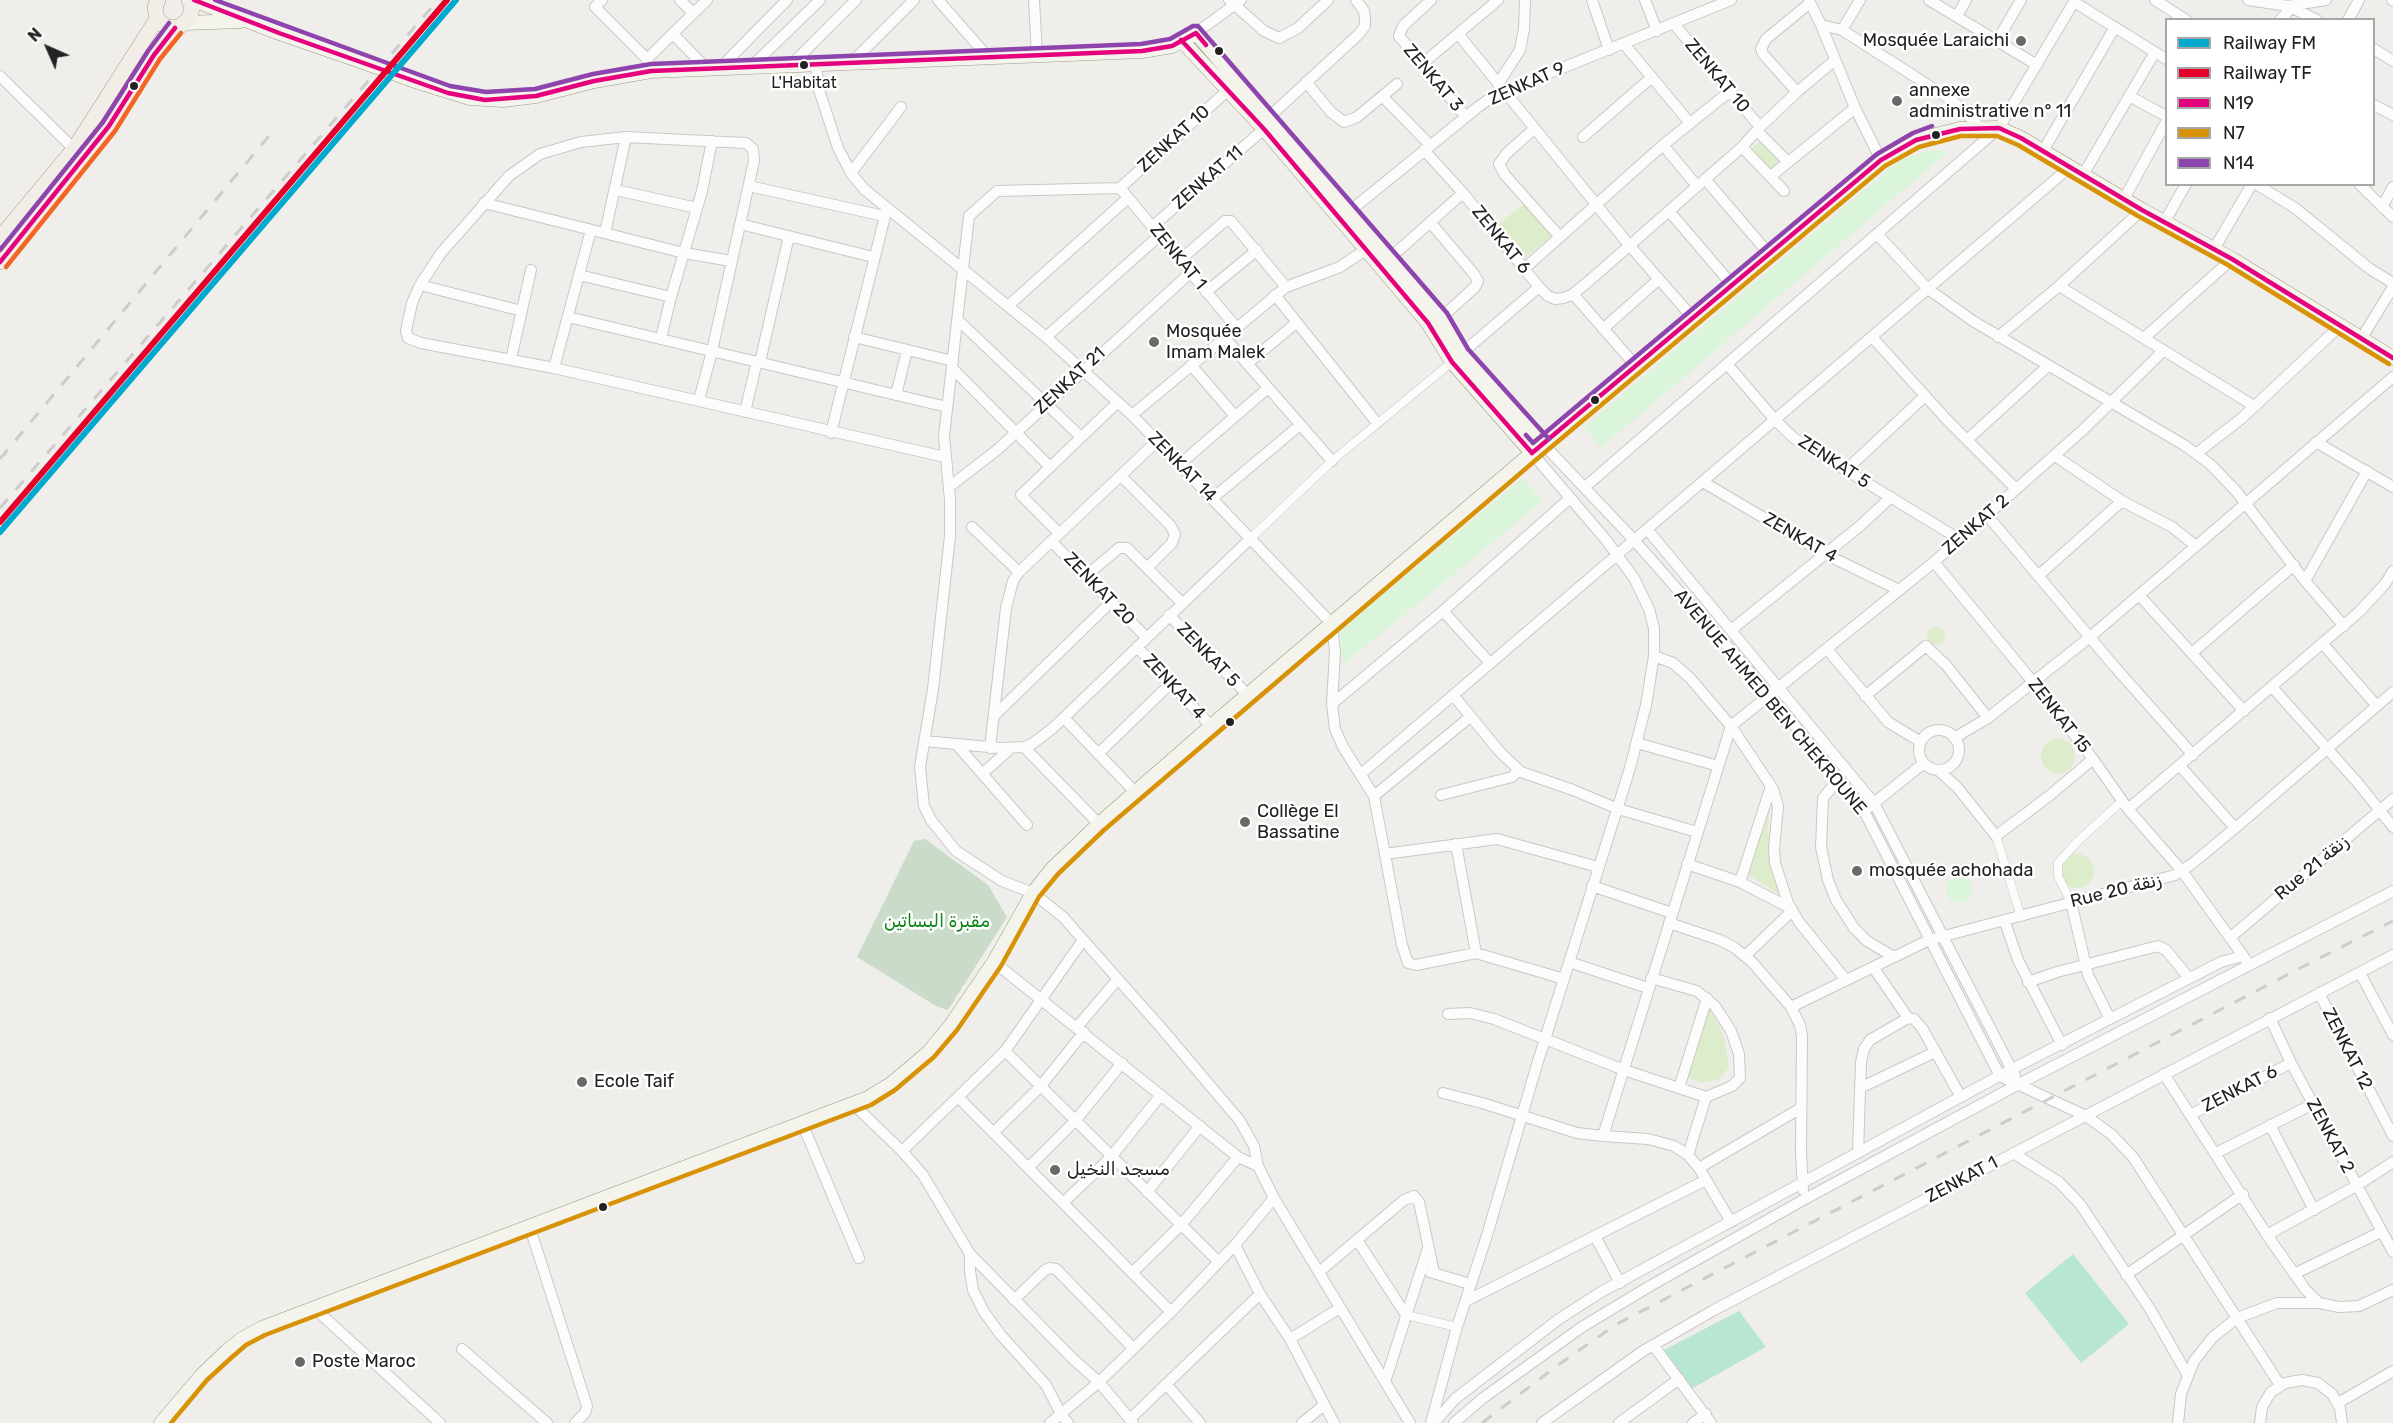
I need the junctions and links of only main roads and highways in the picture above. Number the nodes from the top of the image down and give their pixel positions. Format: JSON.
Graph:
{"nodes":[{"id":1,"x":158,"y":0,"type":"edge"},
{"id":2,"x":189,"y":0,"type":"edge"},
{"id":3,"x":194,"y":0,"type":"edge"},
{"id":4,"x":225,"y":0,"type":"edge"},
{"id":5,"x":157,"y":19,"type":"junction"},
{"id":6,"x":249,"y":21,"type":"junction"},
{"id":7,"x":180,"y":26,"type":"junction"},
{"id":8,"x":1181,"y":40,"type":"junction"},
{"id":9,"x":1266,"y":123,"type":"junction"},
{"id":10,"x":0,"y":238,"type":"edge"},
{"id":11,"x":1371,"y":246,"type":"junction"},
{"id":12,"x":0,"y":262,"type":"edge"},
{"id":13,"x":1457,"y":358,"type":"junction"},
{"id":14,"x":2393,"y":358,"type":"edge"},
{"id":15,"x":1543,"y":444,"type":"junction"},
{"id":16,"x":1532,"y":453,"type":"junction"},
{"id":17,"x":161,"y":1423,"type":"edge"}],
"edges":[{"from":1,"to":5,"type":"main road"},
{"from":2,"to":7,"type":"main road"},
{"from":3,"to":6,"type":"main road"},
{"from":4,"to":6,"type":"main road"},
{"from":5,"to":7,"type":"main road"},
{"from":5,"to":10,"type":"main road"},
{"from":6,"to":7,"type":"main road"},
{"from":6,"to":8,"type":"main road","bridge":true},
{"from":7,"to":12,"type":"main road"},
{"from":8,"to":9,"type":"main road","name":"AVENUE AHMED BEN CHEKROUNE"},
{"from":8,"to":9,"type":"main road","name":"AVENUE AHMED BEN CHEKROUNE"},
{"from":9,"to":11,"type":"main road","name":"AVENUE AHMED BEN CHEKROUNE"},
{"from":11,"to":13,"type":"main road","name":"AVENUE AHMED BEN CHEKROUNE"},
{"from":11,"to":13,"type":"main road","name":"AVENUE AHMED BEN CHEKROUNE"},
{"from":13,"to":15,"type":"main road","name":"AVENUE AHMED BEN CHEKROUNE"},
{"from":13,"to":16,"type":"main road","name":"AVENUE AHMED BEN CHEKROUNE"},
{"from":14,"to":15,"type":"main road"},
{"from":15,"to":16,"type":"main road"},
{"from":16,"to":17,"type":"main road"}]}
